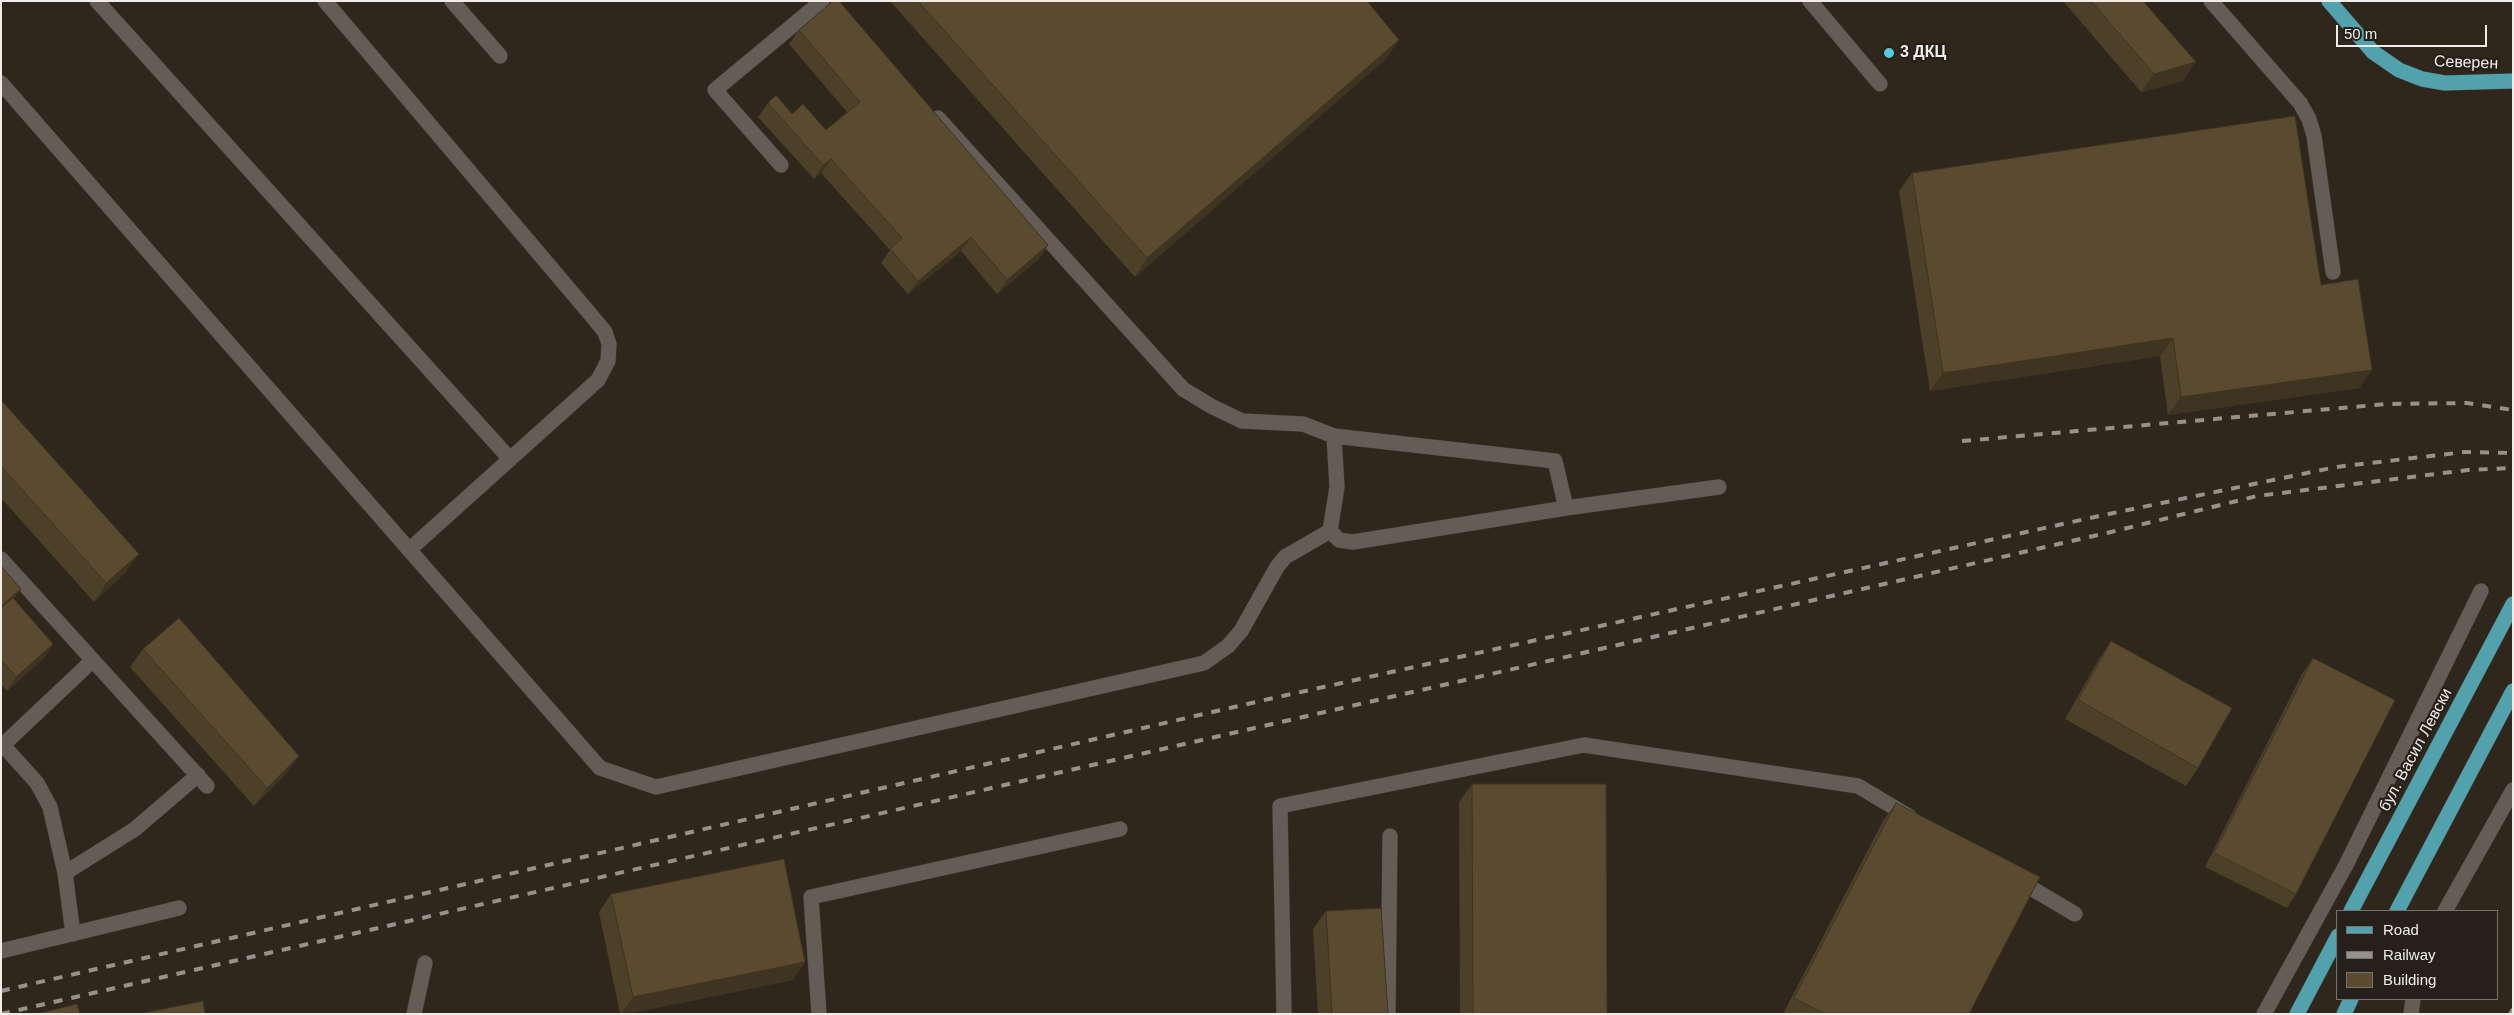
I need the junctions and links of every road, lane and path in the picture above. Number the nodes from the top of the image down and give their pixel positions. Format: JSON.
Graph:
{"nodes":[{"id":1,"x":97,"y":1,"type":"edge"},
{"id":2,"x":325,"y":1,"type":"edge"},
{"id":3,"x":452,"y":1,"type":"edge"},
{"id":4,"x":822,"y":1,"type":"edge"},
{"id":5,"x":1810,"y":1,"type":"edge"},
{"id":6,"x":2211,"y":1,"type":"edge"},
{"id":7,"x":2329,"y":1,"type":"edge"},
{"id":8,"x":500,"y":56,"type":"dead end"},
{"id":9,"x":2513,"y":81,"type":"edge"},
{"id":10,"x":1,"y":83,"type":"edge"},
{"id":11,"x":1880,"y":84,"type":"dead end"},
{"id":12,"x":926,"y":104,"type":"edge"},
{"id":13,"x":781,"y":165,"type":"dead end"},
{"id":14,"x":2333,"y":272,"type":"dead end"},
{"id":15,"x":1334,"y":436,"type":"junction"},
{"id":16,"x":510,"y":460,"type":"junction"},
{"id":17,"x":1719,"y":487,"type":"dead end"},
{"id":18,"x":1566,"y":508,"type":"junction"},
{"id":19,"x":1330,"y":531,"type":"junction"},
{"id":20,"x":410,"y":550,"type":"junction"},
{"id":21,"x":1,"y":559,"type":"edge"},
{"id":22,"x":2481,"y":591,"type":"dead end"},
{"id":23,"x":2513,"y":604,"type":"edge"},
{"id":24,"x":93,"y":660,"type":"junction"},
{"id":25,"x":2513,"y":691,"type":"edge"},
{"id":26,"x":2,"y":744,"type":"edge"},
{"id":27,"x":2513,"y":790,"type":"edge"},
{"id":28,"x":1925,"y":826,"type":"edge"},
{"id":29,"x":1120,"y":829,"type":"dead end"},
{"id":30,"x":1390,"y":836,"type":"dead end"},
{"id":31,"x":2000,"y":870,"type":"edge"},
{"id":32,"x":65,"y":873,"type":"junction"},
{"id":33,"x":179,"y":908,"type":"dead end"},
{"id":34,"x":2352,"y":910,"type":"edge"},
{"id":35,"x":2398,"y":910,"type":"edge"},
{"id":36,"x":2447,"y":910,"type":"edge"},
{"id":37,"x":2075,"y":914,"type":"dead end"},
{"id":38,"x":73,"y":934,"type":"junction"},
{"id":39,"x":2336,"y":940,"type":"edge"},
{"id":40,"x":2,"y":950,"type":"edge"},
{"id":41,"x":425,"y":963,"type":"dead end"},
{"id":42,"x":2351,"y":1000,"type":"edge"},
{"id":43,"x":2413,"y":1000,"type":"edge"},
{"id":44,"x":414,"y":1014,"type":"edge"},
{"id":45,"x":819,"y":1014,"type":"edge"},
{"id":46,"x":1284,"y":1014,"type":"edge"},
{"id":47,"x":1388,"y":1014,"type":"edge"},
{"id":48,"x":2264,"y":1014,"type":"edge"},
{"id":49,"x":2296,"y":1014,"type":"edge"},
{"id":50,"x":2344,"y":1014,"type":"edge"},
{"id":51,"x":2411,"y":1014,"type":"edge"}],
"edges":[{"from":1,"to":16,"type":"street"},
{"from":2,"to":16,"type":"street"},
{"from":3,"to":8,"type":"street"},
{"from":4,"to":13,"type":"street"},
{"from":5,"to":11,"type":"street"},
{"from":6,"to":14,"type":"street"},
{"from":7,"to":9,"type":"main road","name":"Северен"},
{"from":10,"to":20,"type":"street"},
{"from":12,"to":15,"type":"street"},
{"from":15,"to":18,"type":"street"},
{"from":15,"to":19,"type":"street"},
{"from":16,"to":20,"type":"street"},
{"from":17,"to":18,"type":"street"},
{"from":18,"to":19,"type":"street"},
{"from":19,"to":20,"type":"street"},
{"from":21,"to":24,"type":"street"},
{"from":22,"to":48,"type":"street"},
{"from":23,"to":34,"type":"main road","name":"бул. Васил Левски"},
{"from":24,"to":26,"type":"street"},
{"from":24,"to":32,"type":"street"},
{"from":25,"to":35,"type":"main road"},
{"from":26,"to":32,"type":"street"},
{"from":27,"to":36,"type":"street"},
{"from":28,"to":46,"type":"street"},
{"from":29,"to":45,"type":"street"},
{"from":30,"to":47,"type":"street"},
{"from":31,"to":37,"type":"street"},
{"from":32,"to":38,"type":"street"},
{"from":33,"to":38,"type":"street"},
{"from":38,"to":40,"type":"street"},
{"from":39,"to":49,"type":"main road"},
{"from":41,"to":44,"type":"street"},
{"from":42,"to":50,"type":"main road"},
{"from":43,"to":51,"type":"street"}]}
